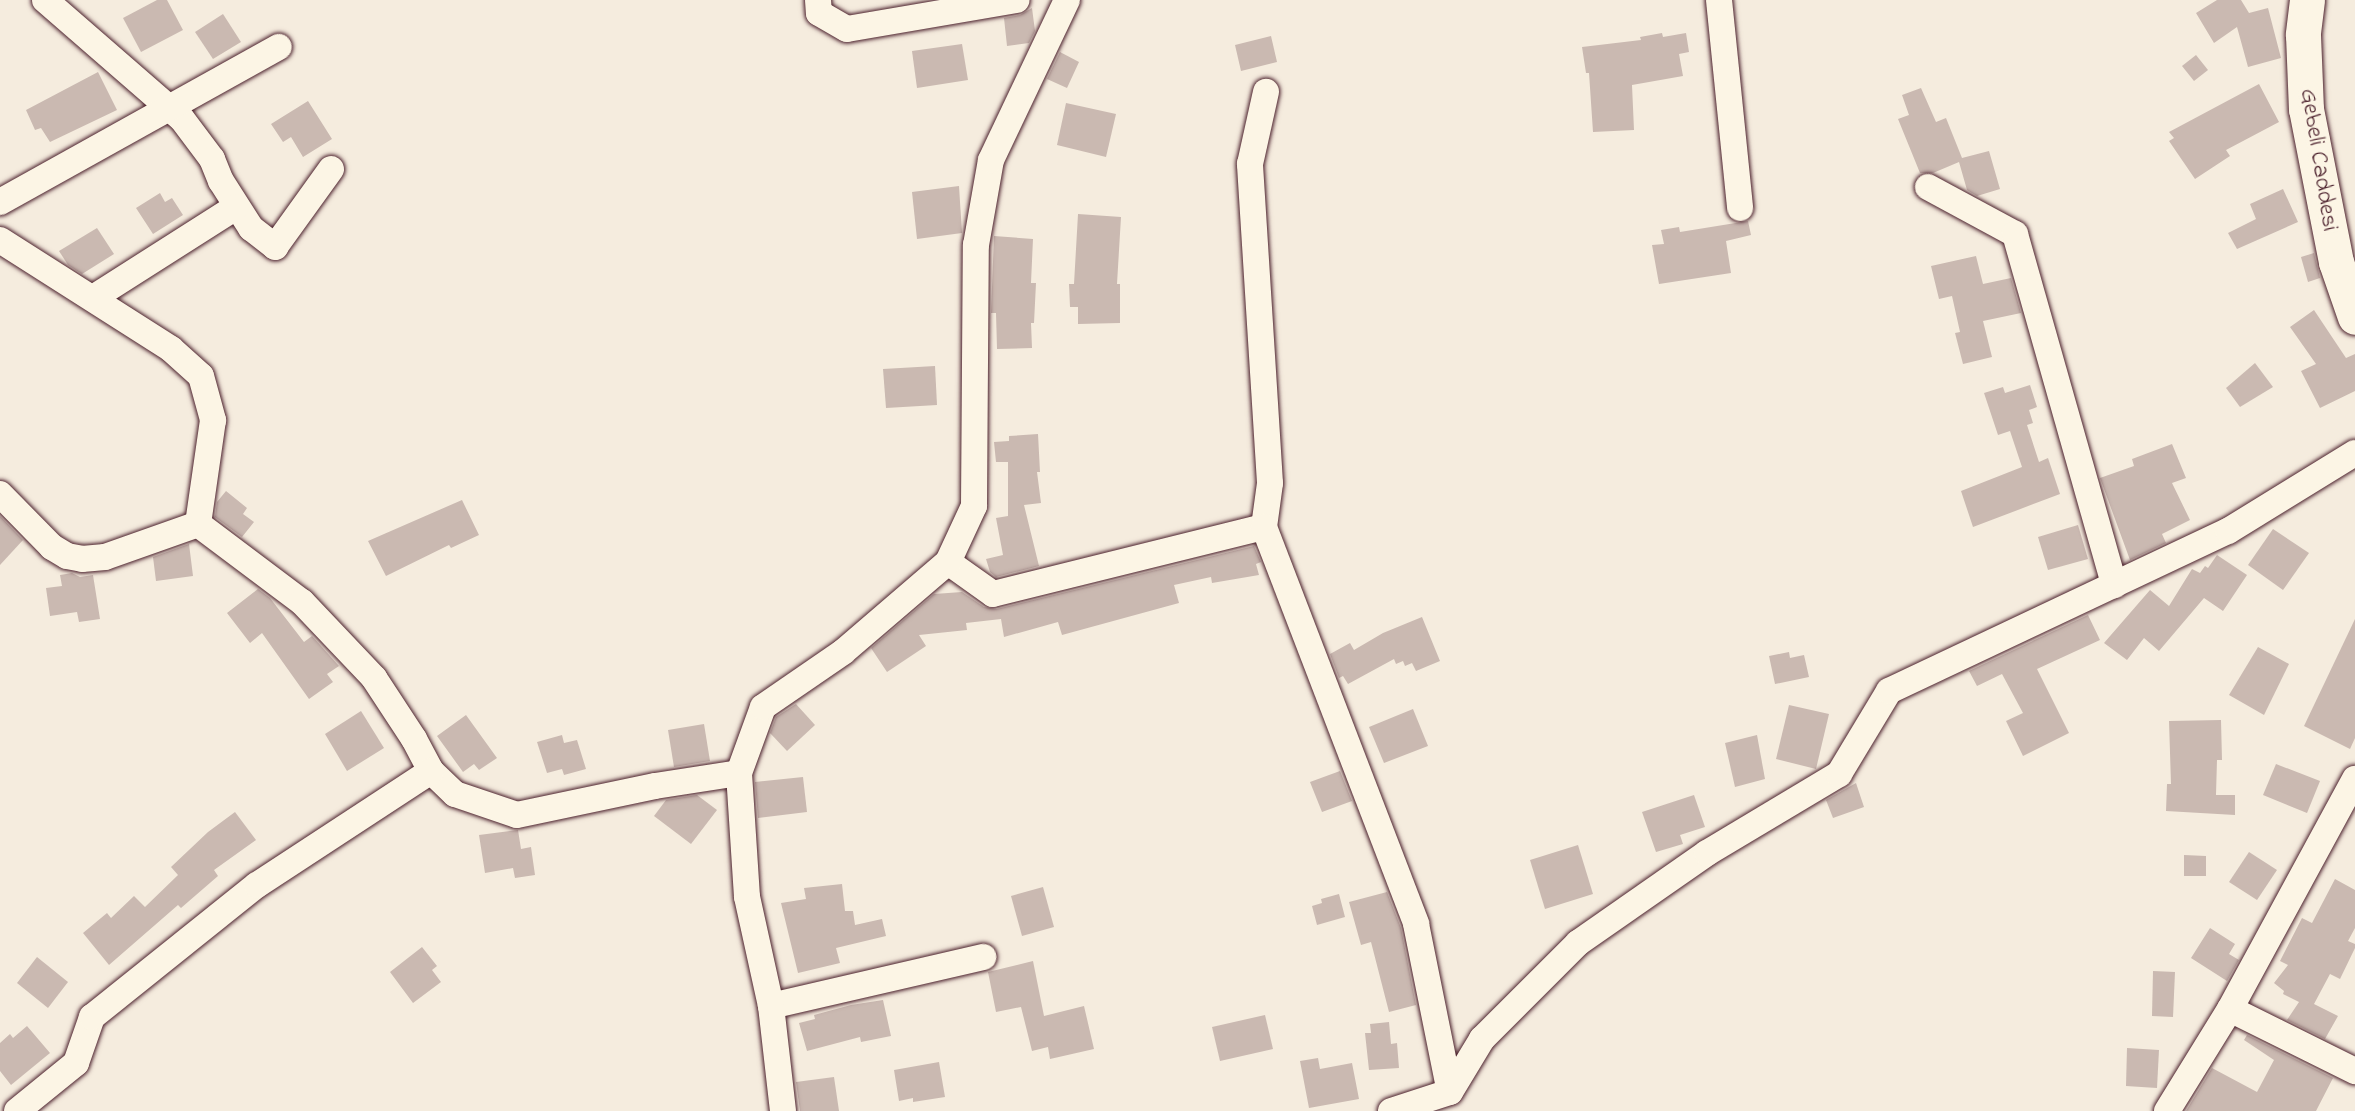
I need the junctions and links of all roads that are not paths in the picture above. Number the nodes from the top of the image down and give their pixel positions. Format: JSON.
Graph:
{"nodes":[{"id":1,"x":45,"y":0,"type":"edge"},
{"id":2,"x":818,"y":0,"type":"edge"},
{"id":3,"x":1017,"y":0,"type":"edge"},
{"id":4,"x":1067,"y":0,"type":"edge"},
{"id":5,"x":1719,"y":0,"type":"edge"},
{"id":6,"x":2307,"y":0,"type":"edge"},
{"id":7,"x":279,"y":47,"type":"dead end"},
{"id":8,"x":1266,"y":92,"type":"dead end"},
{"id":9,"x":169,"y":108,"type":"junction"},
{"id":10,"x":331,"y":169,"type":"dead end"},
{"id":11,"x":1928,"y":187,"type":"dead end"},
{"id":12,"x":0,"y":202,"type":"edge"},
{"id":13,"x":236,"y":207,"type":"junction"},
{"id":14,"x":1740,"y":208,"type":"dead end"},
{"id":15,"x":0,"y":240,"type":"edge"},
{"id":16,"x":93,"y":298,"type":"junction"},
{"id":17,"x":2355,"y":317,"type":"edge"},
{"id":18,"x":2355,"y":453,"type":"edge"},
{"id":19,"x":0,"y":494,"type":"edge"},
{"id":20,"x":198,"y":524,"type":"junction"},
{"id":21,"x":1264,"y":527,"type":"junction"},
{"id":22,"x":948,"y":562,"type":"junction"},
{"id":23,"x":2114,"y":585,"type":"junction"},
{"id":24,"x":431,"y":771,"type":"junction"},
{"id":25,"x":739,"y":773,"type":"junction"},
{"id":26,"x":2355,"y":779,"type":"edge"},
{"id":27,"x":983,"y":957,"type":"dead end"},
{"id":28,"x":771,"y":1006,"type":"junction"},
{"id":29,"x":2230,"y":1009,"type":"junction"},
{"id":30,"x":2355,"y":1071,"type":"edge"},
{"id":31,"x":1450,"y":1092,"type":"junction"},
{"id":32,"x":17,"y":1111,"type":"edge"},
{"id":33,"x":783,"y":1111,"type":"edge"},
{"id":34,"x":1391,"y":1111,"type":"edge"},
{"id":35,"x":2167,"y":1111,"type":"edge"}],
"edges":[{"from":1,"to":9,"type":"street"},
{"from":2,"to":3,"type":"street"},
{"from":4,"to":22,"type":"street"},
{"from":5,"to":14,"type":"street"},
{"from":6,"to":17,"type":"main road","name":"Gebeli Caddesi"},
{"from":7,"to":9,"type":"street"},
{"from":8,"to":21,"type":"street"},
{"from":9,"to":12,"type":"street"},
{"from":9,"to":13,"type":"street"},
{"from":10,"to":13,"type":"street"},
{"from":11,"to":23,"type":"street"},
{"from":13,"to":16,"type":"street"},
{"from":15,"to":16,"type":"street"},
{"from":16,"to":20,"type":"street"},
{"from":18,"to":23,"type":"street"},
{"from":19,"to":20,"type":"street"},
{"from":20,"to":24,"type":"street"},
{"from":21,"to":22,"type":"street"},
{"from":21,"to":31,"type":"street"},
{"from":22,"to":25,"type":"street"},
{"from":23,"to":31,"type":"street"},
{"from":24,"to":25,"type":"street"},
{"from":24,"to":32,"type":"street"},
{"from":25,"to":28,"type":"street"},
{"from":26,"to":29,"type":"street"},
{"from":27,"to":28,"type":"street"},
{"from":28,"to":33,"type":"street"},
{"from":29,"to":30,"type":"street"},
{"from":29,"to":35,"type":"street"},
{"from":31,"to":34,"type":"street"}]}
